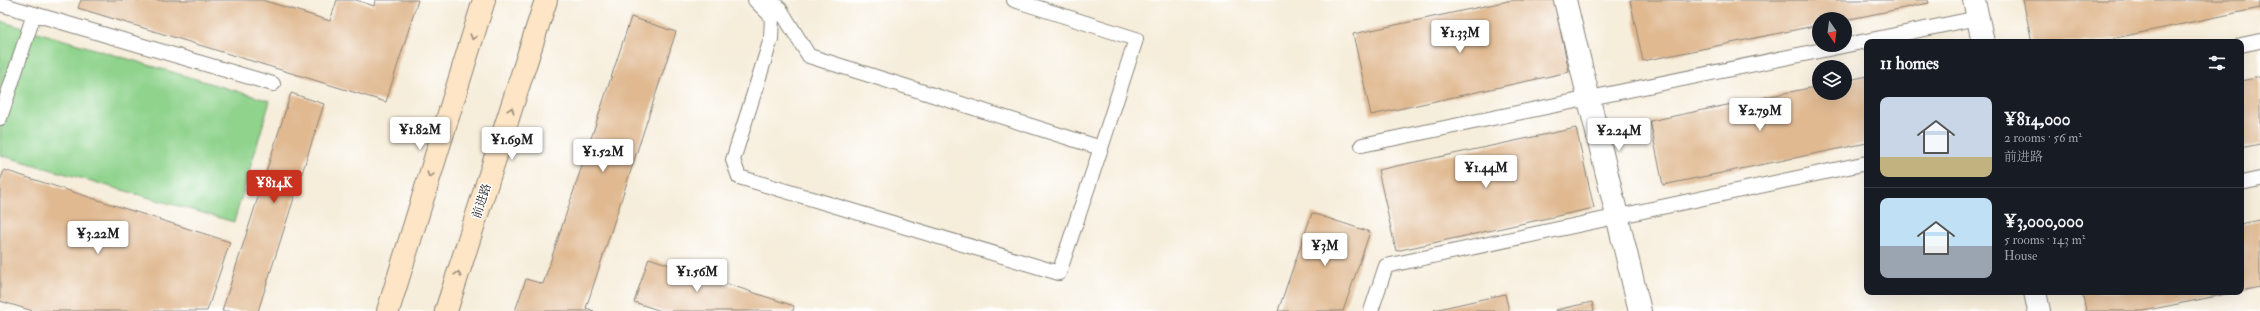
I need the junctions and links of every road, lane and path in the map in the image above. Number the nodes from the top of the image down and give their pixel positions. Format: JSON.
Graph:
{"nodes":[{"id":1,"x":484,"y":0,"type":"edge"},
{"id":2,"x":546,"y":0,"type":"edge"},
{"id":3,"x":755,"y":0,"type":"edge"},
{"id":4,"x":770,"y":0,"type":"edge"},
{"id":5,"x":1014,"y":0,"type":"edge"},
{"id":6,"x":1565,"y":0,"type":"edge"},
{"id":7,"x":0,"y":4,"type":"edge"},
{"id":8,"x":1976,"y":9,"type":"edge"},
{"id":9,"x":34,"y":14,"type":"junction"},
{"id":10,"x":1982,"y":39,"type":"edge"},
{"id":11,"x":2260,"y":41,"type":"edge"},
{"id":12,"x":2244,"y":44,"type":"edge"},
{"id":13,"x":273,"y":84,"type":"dead end"},
{"id":14,"x":1588,"y":98,"type":"junction"},
{"id":15,"x":0,"y":118,"type":"edge"},
{"id":16,"x":1362,"y":145,"type":"dead end"},
{"id":17,"x":1101,"y":148,"type":"junction"},
{"id":18,"x":1864,"y":164,"type":"edge"},
{"id":19,"x":2260,"y":179,"type":"edge"},
{"id":20,"x":2244,"y":182,"type":"edge"},
{"id":21,"x":1618,"y":216,"type":"junction"},
{"id":22,"x":2036,"y":295,"type":"edge"},
{"id":23,"x":388,"y":311,"type":"edge"},
{"id":24,"x":446,"y":311,"type":"edge"},
{"id":25,"x":1371,"y":311,"type":"edge"},
{"id":26,"x":1640,"y":311,"type":"edge"},
{"id":27,"x":2039,"y":311,"type":"edge"}],
"edges":[{"from":1,"to":23,"type":"main road","one_way":true},
{"from":24,"to":2,"type":"main road","name":"前进路","one_way":true},
{"from":3,"to":17,"type":"lane"},
{"from":4,"to":17,"type":"lane"},
{"from":5,"to":17,"type":"lane"},
{"from":6,"to":14,"type":"street"},
{"from":7,"to":9,"type":"lane"},
{"from":8,"to":10,"type":"street"},
{"from":8,"to":14,"type":"lane"},
{"from":9,"to":13,"type":"lane"},
{"from":9,"to":15,"type":"lane"},
{"from":11,"to":12,"type":"lane"},
{"from":14,"to":16,"type":"lane"},
{"from":14,"to":21,"type":"street"},
{"from":18,"to":21,"type":"lane"},
{"from":19,"to":20,"type":"lane"},
{"from":21,"to":25,"type":"lane"},
{"from":21,"to":26,"type":"street"},
{"from":22,"to":27,"type":"street"}]}
